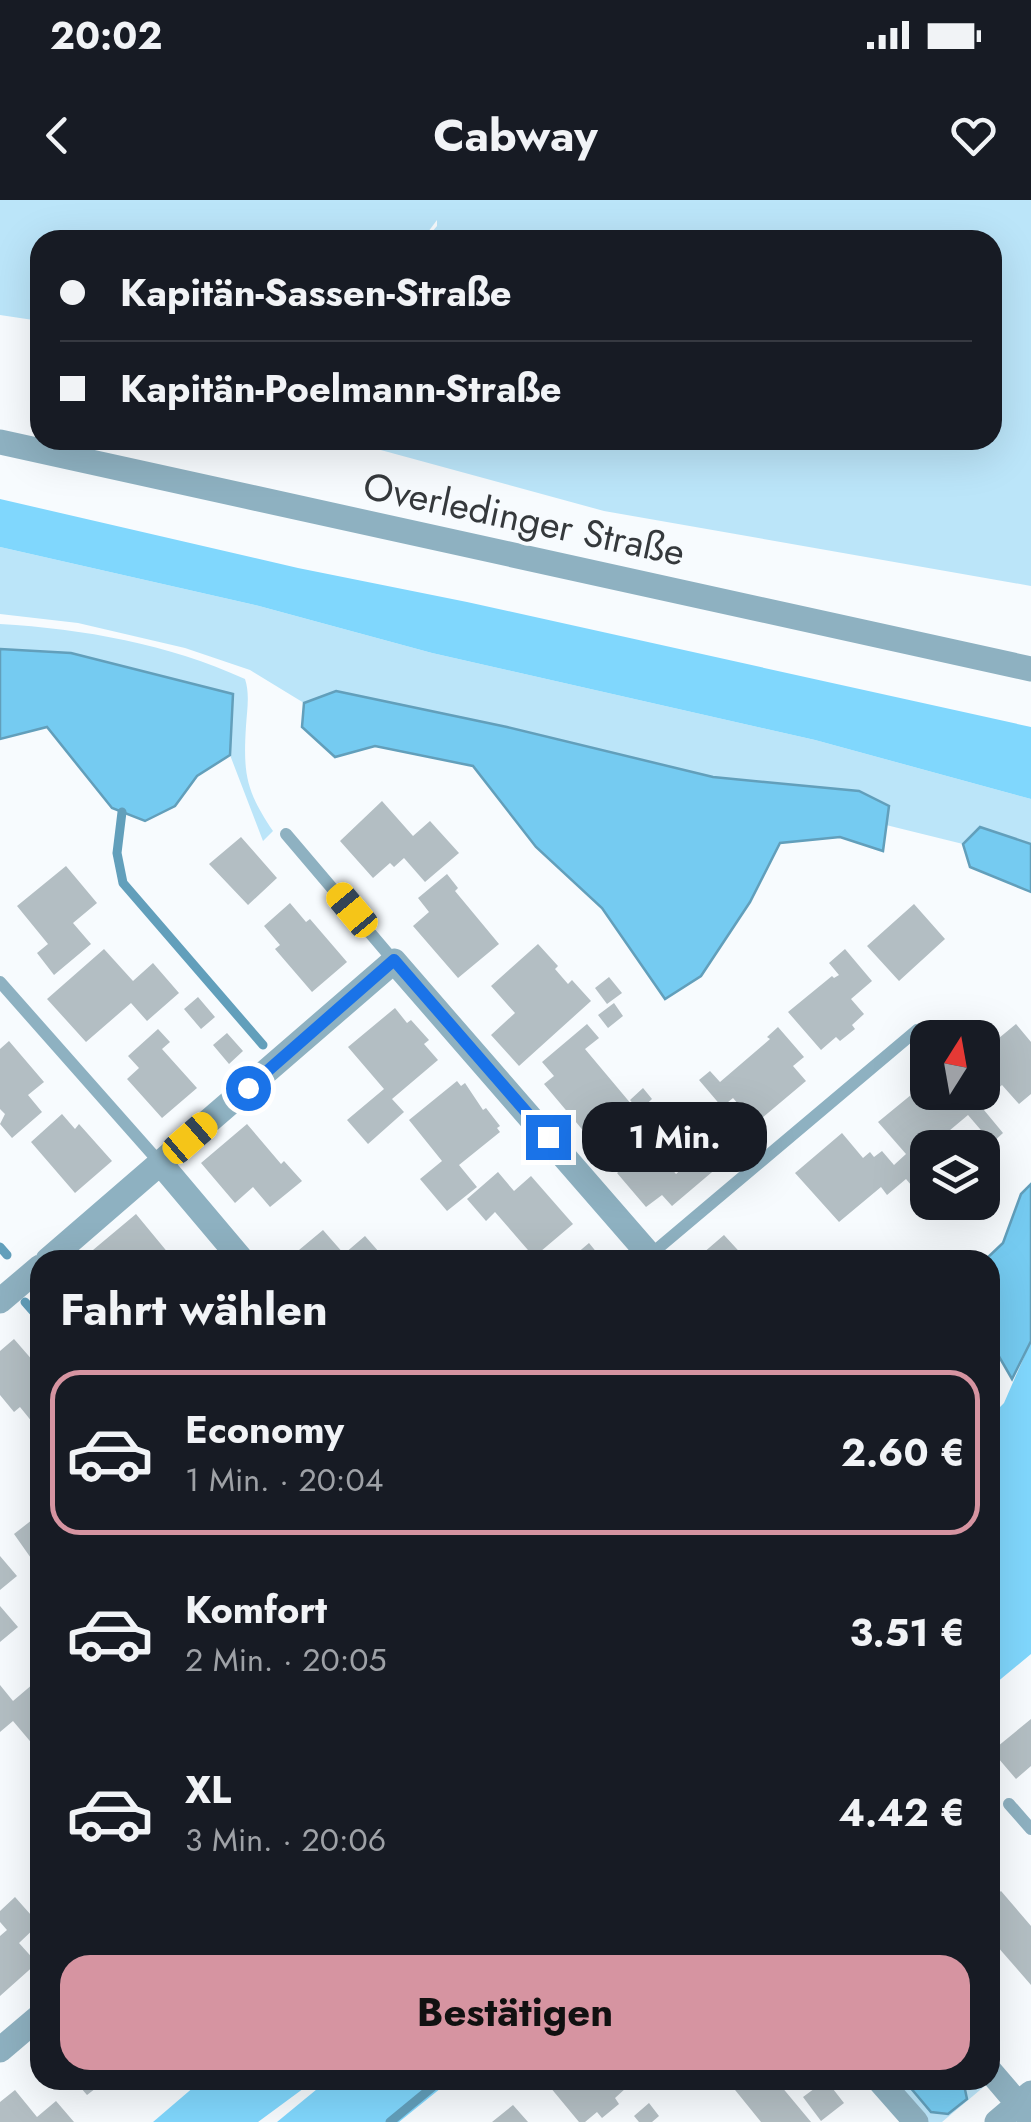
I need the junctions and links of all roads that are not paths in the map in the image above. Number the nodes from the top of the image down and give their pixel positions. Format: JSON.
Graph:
{"nodes":[{"id":1,"x":0,"y":442,"type":"edge"},
{"id":2,"x":30,"y":449,"type":"edge"},
{"id":3,"x":36,"y":450,"type":"edge"},
{"id":4,"x":1031,"y":669,"type":"edge"},
{"id":5,"x":286,"y":834,"type":"dead end"},
{"id":6,"x":394,"y":960,"type":"junction"},
{"id":7,"x":0,"y":982,"type":"edge"},
{"id":8,"x":910,"y":1036,"type":"edge"},
{"id":9,"x":161,"y":1164,"type":"junction"},
{"id":10,"x":60,"y":1250,"type":"edge"},
{"id":11,"x":234,"y":1250,"type":"edge"},
{"id":12,"x":645,"y":1250,"type":"edge"},
{"id":13,"x":661,"y":1250,"type":"edge"},
{"id":14,"x":30,"y":1276,"type":"edge"},
{"id":15,"x":0,"y":1301,"type":"edge"},
{"id":16,"x":1009,"y":1804,"type":"dead end"},
{"id":17,"x":1031,"y":1828,"type":"edge"},
{"id":18,"x":30,"y":2023,"type":"edge"},
{"id":19,"x":2,"y":2044,"type":"edge"},
{"id":20,"x":1000,"y":2080,"type":"edge"},
{"id":21,"x":888,"y":2090,"type":"edge"},
{"id":22,"x":1027,"y":2105,"type":"edge"},
{"id":23,"x":916,"y":2122,"type":"edge"},
{"id":24,"x":997,"y":2122,"type":"edge"}],
"edges":[{"from":1,"to":2,"type":"street","name":"Overledinger Straße"},
{"from":3,"to":4,"type":"street","name":"Overledinger Straße"},
{"from":5,"to":6,"type":"lane"},
{"from":6,"to":9,"type":"street"},
{"from":6,"to":12,"type":"street"},
{"from":7,"to":9,"type":"lane"},
{"from":8,"to":13,"type":"lane"},
{"from":9,"to":10,"type":"street"},
{"from":9,"to":11,"type":"street"},
{"from":14,"to":15,"type":"street"},
{"from":16,"to":17,"type":"lane"},
{"from":18,"to":19,"type":"street"},
{"from":20,"to":22,"type":"street"},
{"from":21,"to":23,"type":"street"},
{"from":22,"to":24,"type":"street"}]}
